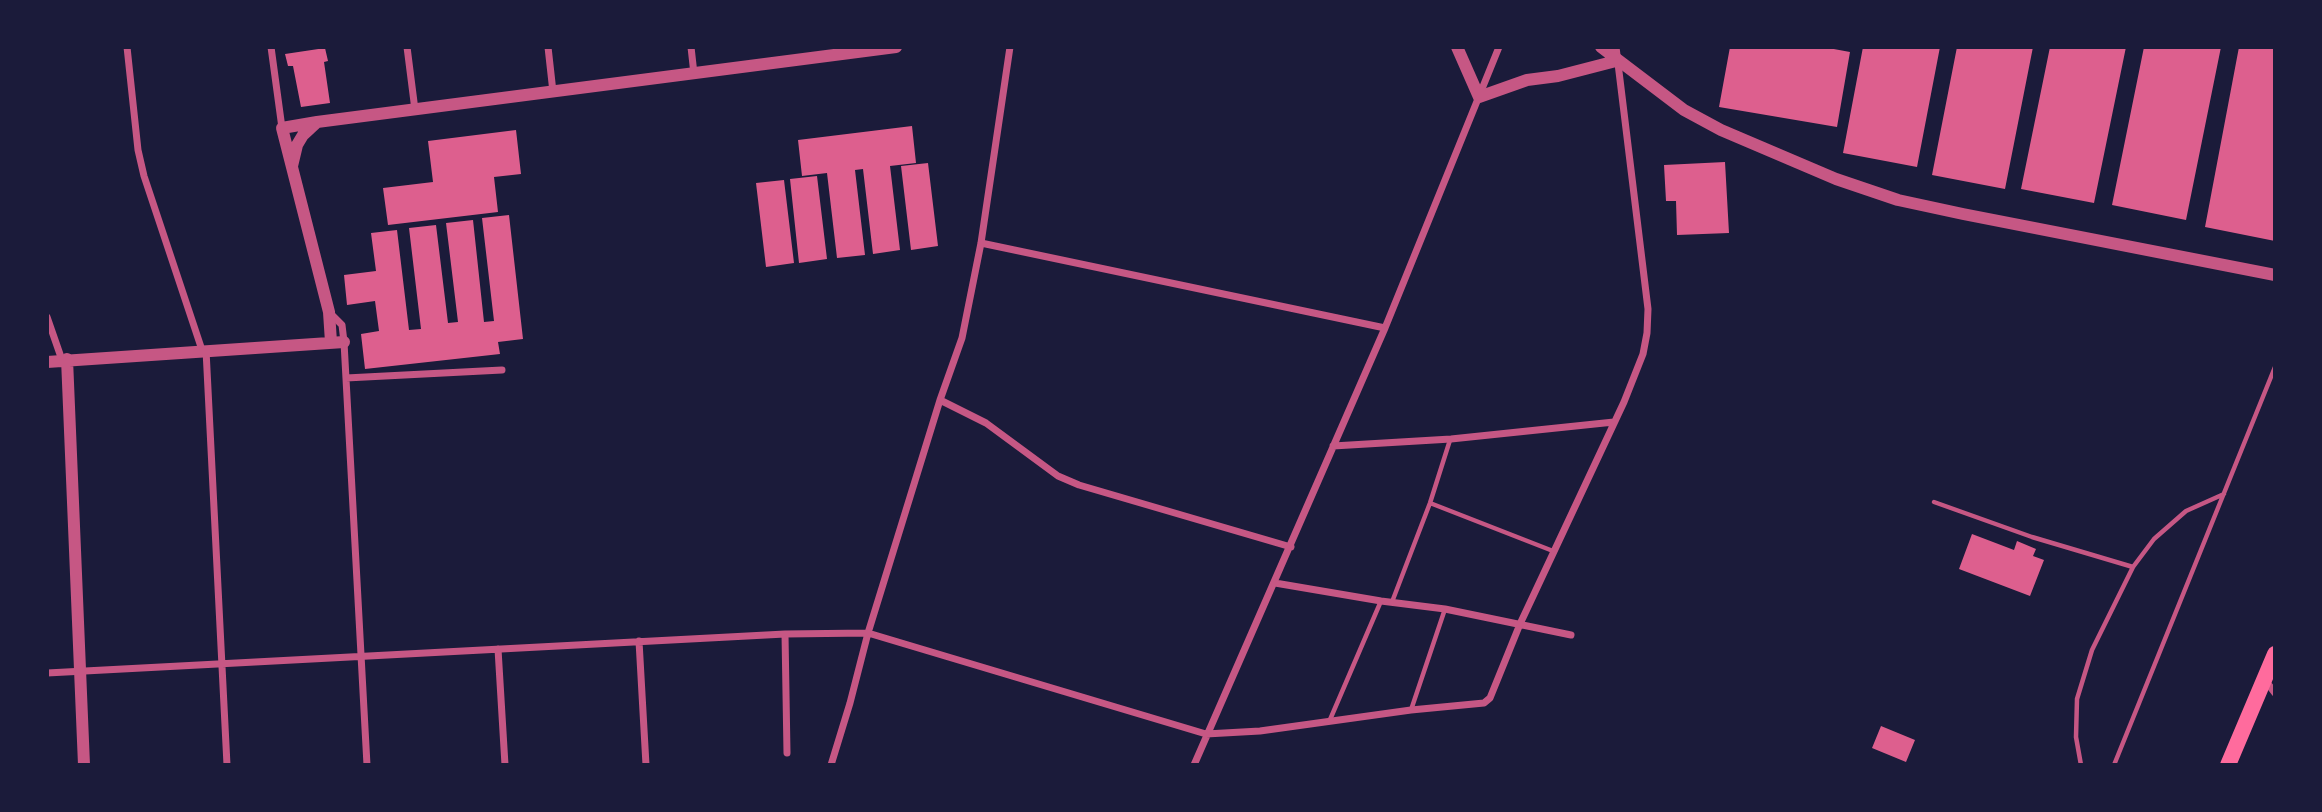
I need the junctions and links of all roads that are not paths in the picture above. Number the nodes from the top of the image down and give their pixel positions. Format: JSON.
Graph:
{"nodes":[{"id":1,"x":127,"y":47,"type":"edge"},
{"id":2,"x":271,"y":47,"type":"edge"},
{"id":3,"x":407,"y":47,"type":"edge"},
{"id":4,"x":548,"y":47,"type":"edge"},
{"id":5,"x":691,"y":47,"type":"edge"},
{"id":6,"x":896,"y":47,"type":"edge"},
{"id":7,"x":1010,"y":47,"type":"edge"},
{"id":8,"x":1457,"y":47,"type":"edge"},
{"id":9,"x":1499,"y":47,"type":"edge"},
{"id":10,"x":1601,"y":47,"type":"edge"},
{"id":11,"x":835,"y":51,"type":"edge"},
{"id":12,"x":1616,"y":54,"type":"edge"},
{"id":13,"x":694,"y":74,"type":"junction"},
{"id":14,"x":553,"y":92,"type":"junction"},
{"id":15,"x":1479,"y":97,"type":"junction"},
{"id":16,"x":415,"y":110,"type":"junction"},
{"id":17,"x":317,"y":122,"type":"junction"},
{"id":18,"x":282,"y":128,"type":"junction"},
{"id":19,"x":292,"y":170,"type":"junction"},
{"id":20,"x":981,"y":243,"type":"junction"},
{"id":21,"x":2275,"y":275,"type":"edge"},
{"id":22,"x":47,"y":317,"type":"edge"},
{"id":23,"x":1385,"y":328,"type":"junction"},
{"id":24,"x":338,"y":342,"type":"junction"},
{"id":25,"x":204,"y":350,"type":"junction"},
{"id":26,"x":64,"y":359,"type":"junction"},
{"id":27,"x":47,"y":362,"type":"edge"},
{"id":28,"x":2275,"y":367,"type":"edge"},
{"id":29,"x":502,"y":370,"type":"dead end"},
{"id":30,"x":346,"y":377,"type":"junction"},
{"id":31,"x":940,"y":400,"type":"junction"},
{"id":32,"x":1614,"y":422,"type":"junction"},
{"id":33,"x":1451,"y":439,"type":"junction"},
{"id":34,"x":1333,"y":446,"type":"junction"},
{"id":35,"x":2225,"y":493,"type":"junction"},
{"id":36,"x":1934,"y":502,"type":"dead end"},
{"id":37,"x":1430,"y":503,"type":"junction"},
{"id":38,"x":1291,"y":547,"type":"junction"},
{"id":39,"x":1554,"y":551,"type":"junction"},
{"id":40,"x":2133,"y":567,"type":"junction"},
{"id":41,"x":1275,"y":583,"type":"junction"},
{"id":42,"x":1381,"y":601,"type":"junction"},
{"id":43,"x":1392,"y":602,"type":"junction"},
{"id":44,"x":1445,"y":609,"type":"junction"},
{"id":45,"x":1520,"y":624,"type":"junction"},
{"id":46,"x":868,"y":632,"type":"junction"},
{"id":47,"x":785,"y":634,"type":"junction"},
{"id":48,"x":1571,"y":635,"type":"dead end"},
{"id":49,"x":639,"y":641,"type":"junction"},
{"id":50,"x":498,"y":649,"type":"junction"},
{"id":51,"x":2275,"y":654,"type":"edge"},
{"id":52,"x":361,"y":655,"type":"junction"},
{"id":53,"x":222,"y":663,"type":"junction"},
{"id":54,"x":79,"y":671,"type":"junction"},
{"id":55,"x":47,"y":673,"type":"edge"},
{"id":56,"x":2265,"y":679,"type":"junction"},
{"id":57,"x":2275,"y":693,"type":"edge"},
{"id":58,"x":1411,"y":710,"type":"junction"},
{"id":59,"x":1329,"y":722,"type":"junction"},
{"id":60,"x":1206,"y":734,"type":"junction"},
{"id":61,"x":787,"y":753,"type":"dead end"},
{"id":62,"x":83,"y":765,"type":"edge"},
{"id":63,"x":227,"y":765,"type":"edge"},
{"id":64,"x":367,"y":765,"type":"edge"},
{"id":65,"x":505,"y":765,"type":"edge"},
{"id":66,"x":646,"y":765,"type":"edge"},
{"id":67,"x":831,"y":765,"type":"edge"},
{"id":68,"x":1194,"y":765,"type":"edge"},
{"id":69,"x":2081,"y":765,"type":"edge"},
{"id":70,"x":2114,"y":765,"type":"edge"},
{"id":71,"x":2228,"y":765,"type":"edge"}],
"edges":[{"from":1,"to":25,"type":"street"},
{"from":2,"to":18,"type":"street"},
{"from":3,"to":16,"type":"street"},
{"from":4,"to":14,"type":"street"},
{"from":5,"to":13,"type":"street"},
{"from":6,"to":11,"type":"street"},
{"from":7,"to":20,"type":"street"},
{"from":8,"to":15,"type":"street"},
{"from":9,"to":15,"type":"street"},
{"from":10,"to":12,"type":"street"},
{"from":11,"to":13,"type":"street"},
{"from":12,"to":15,"type":"street"},
{"from":12,"to":21,"type":"street"},
{"from":12,"to":32,"type":"street"},
{"from":13,"to":14,"type":"street"},
{"from":14,"to":16,"type":"street"},
{"from":15,"to":23,"type":"street"},
{"from":16,"to":17,"type":"street"},
{"from":17,"to":18,"type":"street"},
{"from":17,"to":19,"type":"street"},
{"from":18,"to":19,"type":"street"},
{"from":19,"to":24,"type":"street"},
{"from":20,"to":23,"type":"street"},
{"from":20,"to":31,"type":"street"},
{"from":22,"to":26,"type":"street"},
{"from":23,"to":34,"type":"street"},
{"from":24,"to":25,"type":"street"},
{"from":24,"to":30,"type":"street"},
{"from":25,"to":26,"type":"street"},
{"from":25,"to":53,"type":"street"},
{"from":26,"to":27,"type":"street"},
{"from":26,"to":54,"type":"street"},
{"from":28,"to":35,"type":"lane"},
{"from":29,"to":30,"type":"street"},
{"from":30,"to":52,"type":"street"},
{"from":31,"to":38,"type":"street"},
{"from":31,"to":46,"type":"street"},
{"from":32,"to":33,"type":"street"},
{"from":32,"to":39,"type":"street"},
{"from":33,"to":34,"type":"street"},
{"from":33,"to":37,"type":"lane"},
{"from":34,"to":38,"type":"street"},
{"from":35,"to":40,"type":"lane"},
{"from":35,"to":70,"type":"lane"},
{"from":36,"to":40,"type":"lane"},
{"from":37,"to":39,"type":"lane"},
{"from":37,"to":43,"type":"lane"},
{"from":38,"to":41,"type":"street"},
{"from":39,"to":45,"type":"street"},
{"from":40,"to":69,"type":"lane"},
{"from":41,"to":42,"type":"street"},
{"from":41,"to":60,"type":"street"},
{"from":42,"to":43,"type":"street"},
{"from":42,"to":59,"type":"lane"},
{"from":43,"to":44,"type":"street"},
{"from":44,"to":45,"type":"street"},
{"from":44,"to":58,"type":"lane"},
{"from":45,"to":48,"type":"street"},
{"from":45,"to":58,"type":"street"},
{"from":46,"to":47,"type":"street"},
{"from":46,"to":60,"type":"street"},
{"from":46,"to":67,"type":"street"},
{"from":47,"to":49,"type":"street"},
{"from":47,"to":61,"type":"street"},
{"from":49,"to":50,"type":"street"},
{"from":49,"to":66,"type":"street"},
{"from":50,"to":52,"type":"street"},
{"from":50,"to":65,"type":"street"},
{"from":51,"to":56,"type":"highway"},
{"from":52,"to":53,"type":"street"},
{"from":52,"to":64,"type":"street"},
{"from":53,"to":54,"type":"street"},
{"from":53,"to":63,"type":"street"},
{"from":54,"to":55,"type":"street"},
{"from":54,"to":62,"type":"street"},
{"from":56,"to":57,"type":"street"},
{"from":56,"to":71,"type":"highway"},
{"from":58,"to":59,"type":"street"},
{"from":59,"to":60,"type":"street"},
{"from":60,"to":68,"type":"street"}]}
